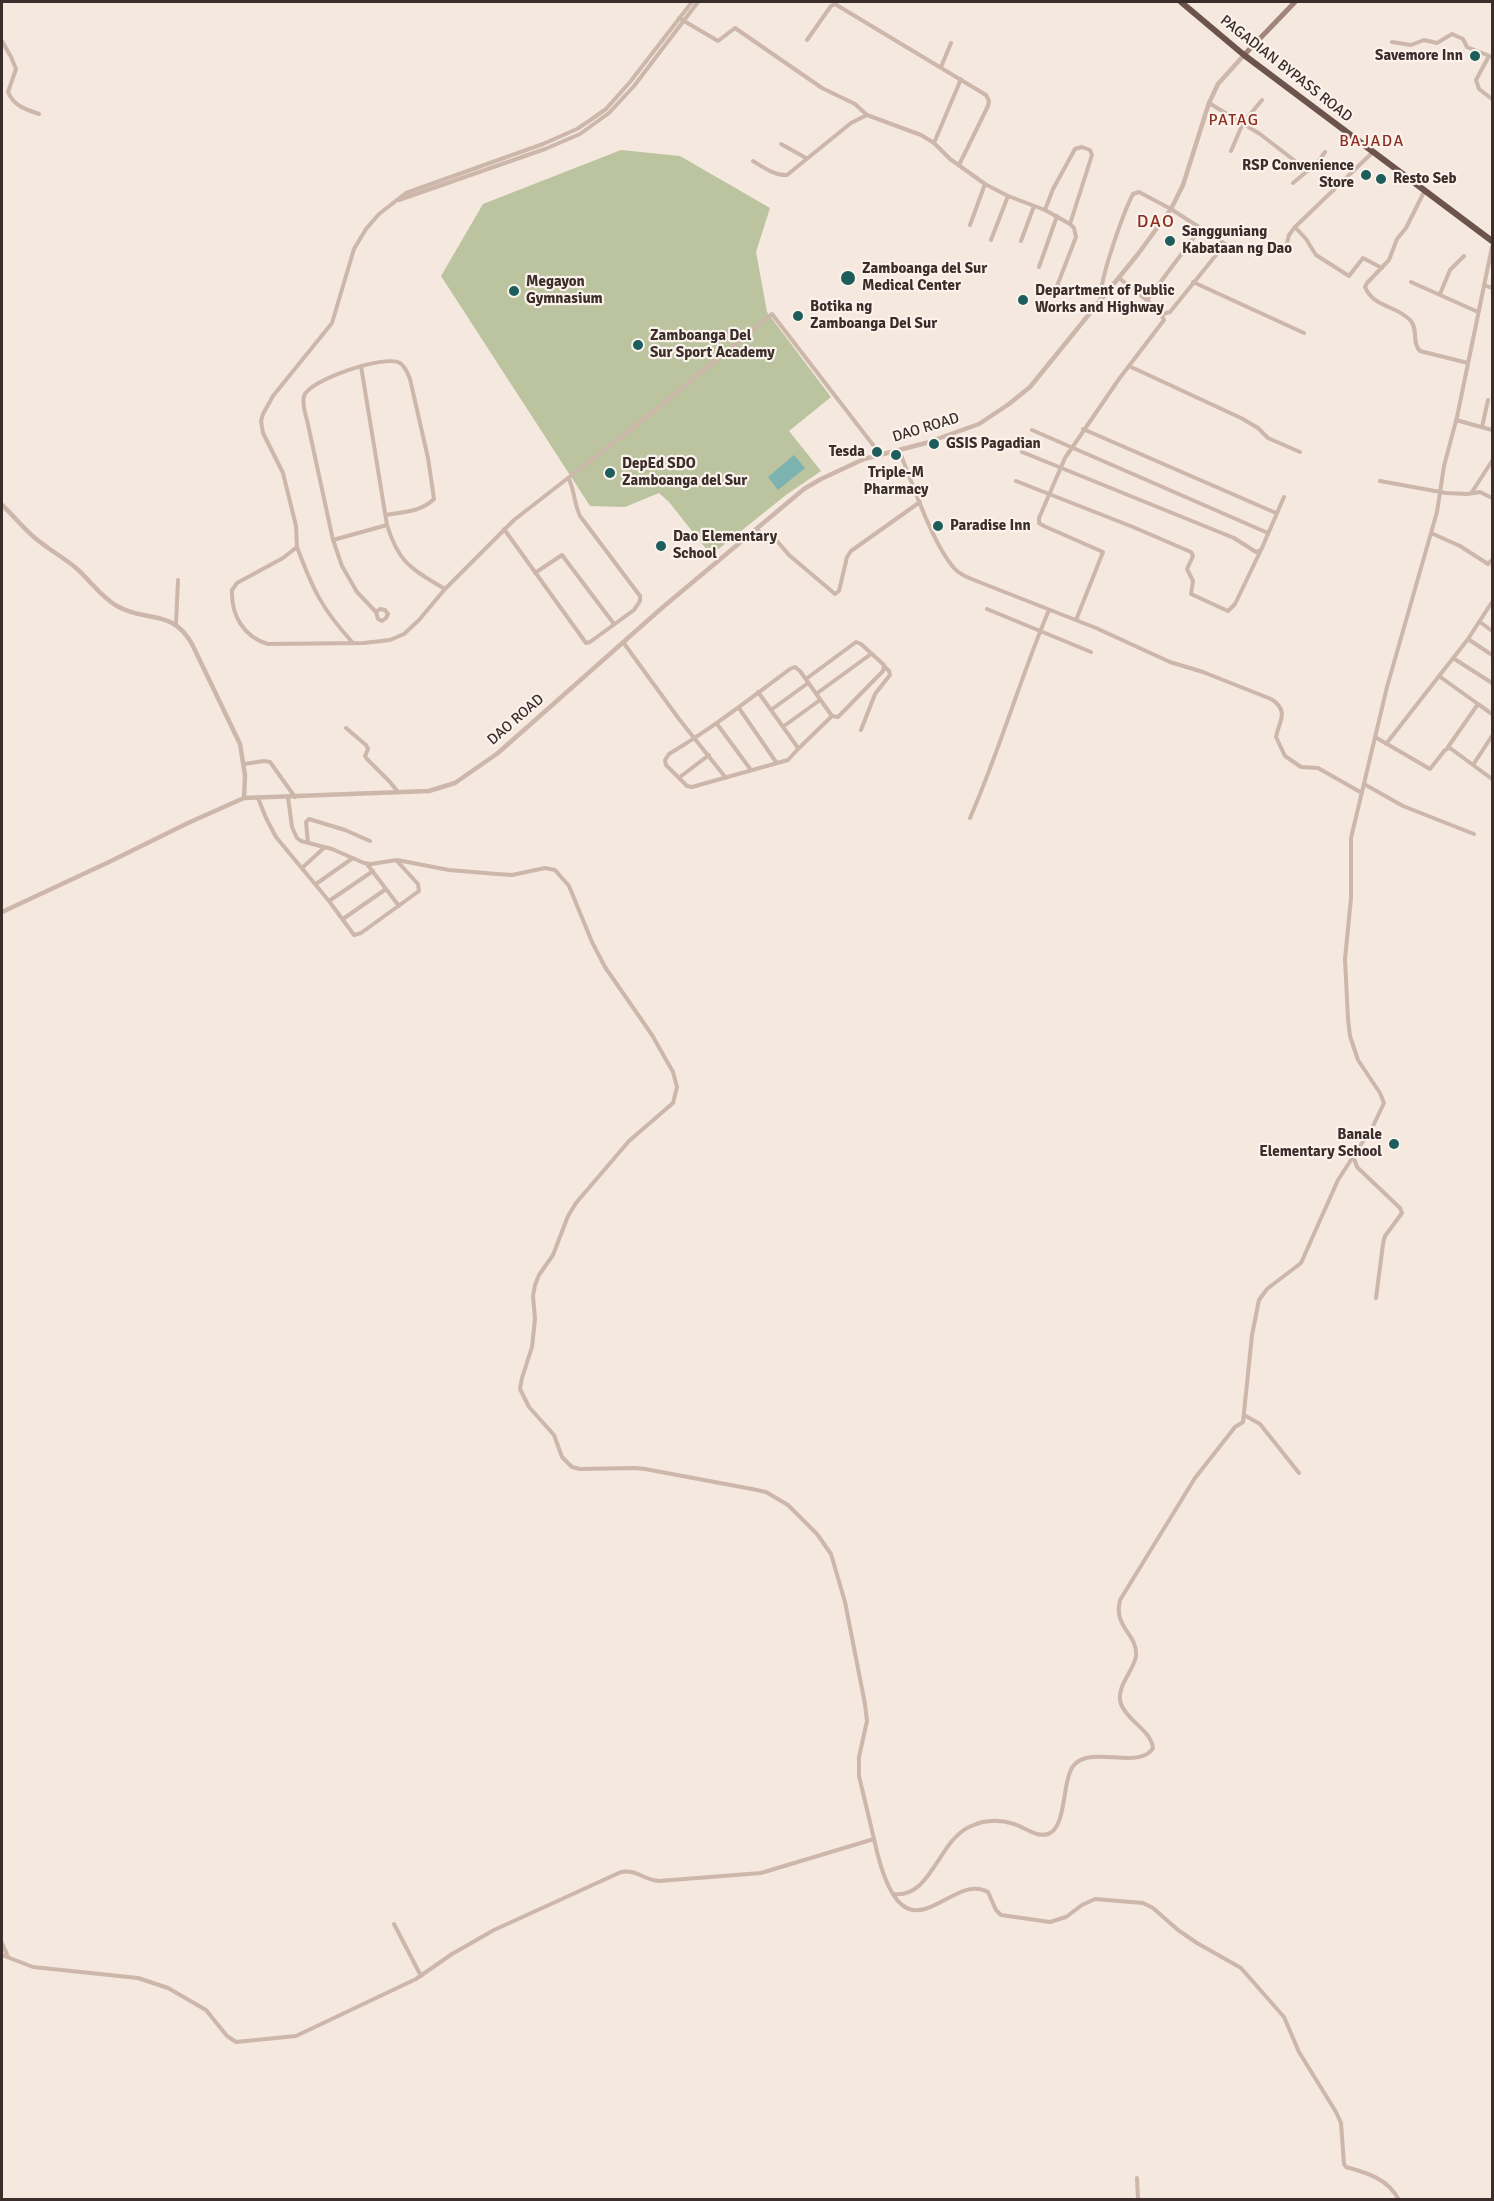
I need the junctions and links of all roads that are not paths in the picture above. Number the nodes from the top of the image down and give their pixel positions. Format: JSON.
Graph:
{"nodes":[{"id":1,"x":692,"y":2,"type":"edge"},
{"id":2,"x":698,"y":2,"type":"edge"},
{"id":3,"x":1181,"y":2,"type":"edge"},
{"id":4,"x":1295,"y":2,"type":"edge"},
{"id":5,"x":681,"y":20,"type":"junction"},
{"id":6,"x":807,"y":40,"type":"dead end"},
{"id":7,"x":2,"y":41,"type":"edge"},
{"id":8,"x":951,"y":42,"type":"dead end"},
{"id":9,"x":1392,"y":42,"type":"dead end"},
{"id":10,"x":1244,"y":55,"type":"junction"},
{"id":11,"x":1491,"y":56,"type":"edge"},
{"id":12,"x":941,"y":68,"type":"junction"},
{"id":13,"x":961,"y":79,"type":"junction"},
{"id":14,"x":1492,"y":99,"type":"edge"},
{"id":15,"x":1262,"y":100,"type":"dead end"},
{"id":16,"x":1209,"y":103,"type":"junction"},
{"id":17,"x":39,"y":114,"type":"dead end"},
{"id":18,"x":867,"y":115,"type":"junction"},
{"id":19,"x":1243,"y":123,"type":"junction"},
{"id":20,"x":934,"y":143,"type":"junction"},
{"id":21,"x":781,"y":144,"type":"dead end"},
{"id":22,"x":1231,"y":151,"type":"dead end"},
{"id":23,"x":1325,"y":152,"type":"dead end"},
{"id":24,"x":1373,"y":152,"type":"junction"},
{"id":25,"x":806,"y":158,"type":"junction"},
{"id":26,"x":753,"y":161,"type":"dead end"},
{"id":27,"x":959,"y":165,"type":"junction"},
{"id":28,"x":1308,"y":171,"type":"junction"},
{"id":29,"x":986,"y":183,"type":"junction"},
{"id":30,"x":1293,"y":183,"type":"dead end"},
{"id":31,"x":1425,"y":190,"type":"junction"},
{"id":32,"x":1008,"y":196,"type":"junction"},
{"id":33,"x":1034,"y":206,"type":"junction"},
{"id":34,"x":1171,"y":209,"type":"junction"},
{"id":35,"x":1044,"y":210,"type":"junction"},
{"id":36,"x":1057,"y":216,"type":"junction"},
{"id":37,"x":1070,"y":224,"type":"junction"},
{"id":38,"x":970,"y":225,"type":"dead end"},
{"id":39,"x":1295,"y":227,"type":"junction"},
{"id":40,"x":1201,"y":228,"type":"junction"},
{"id":41,"x":991,"y":240,"type":"dead end"},
{"id":42,"x":1021,"y":241,"type":"dead end"},
{"id":43,"x":1492,"y":241,"type":"edge"},
{"id":44,"x":1286,"y":247,"type":"dead end"},
{"id":45,"x":1492,"y":247,"type":"edge"},
{"id":46,"x":1464,"y":256,"type":"dead end"},
{"id":47,"x":1040,"y":267,"type":"dead end"},
{"id":48,"x":1383,"y":268,"type":"junction"},
{"id":49,"x":1119,"y":278,"type":"junction"},
{"id":50,"x":1193,"y":282,"type":"junction"},
{"id":51,"x":1411,"y":282,"type":"dead end"},
{"id":52,"x":1484,"y":285,"type":"junction"},
{"id":53,"x":1492,"y":288,"type":"edge"},
{"id":54,"x":1081,"y":292,"type":"dead end"},
{"id":55,"x":1440,"y":294,"type":"junction"},
{"id":56,"x":1101,"y":300,"type":"junction"},
{"id":57,"x":1148,"y":300,"type":"junction"},
{"id":58,"x":1478,"y":312,"type":"junction"},
{"id":59,"x":1162,"y":314,"type":"junction"},
{"id":60,"x":1304,"y":333,"type":"dead end"},
{"id":61,"x":1468,"y":363,"type":"junction"},
{"id":62,"x":361,"y":366,"type":"junction"},
{"id":63,"x":1130,"y":366,"type":"junction"},
{"id":64,"x":1488,"y":400,"type":"dead end"},
{"id":65,"x":1456,"y":420,"type":"junction"},
{"id":66,"x":1482,"y":427,"type":"junction"},
{"id":67,"x":1083,"y":429,"type":"junction"},
{"id":68,"x":1032,"y":430,"type":"dead end"},
{"id":69,"x":1492,"y":430,"type":"edge"},
{"id":70,"x":1072,"y":447,"type":"junction"},
{"id":71,"x":899,"y":449,"type":"junction"},
{"id":72,"x":1022,"y":452,"type":"dead end"},
{"id":73,"x":1300,"y":452,"type":"dead end"},
{"id":74,"x":880,"y":454,"type":"junction"},
{"id":75,"x":1492,"y":461,"type":"edge"},
{"id":76,"x":1060,"y":466,"type":"junction"},
{"id":77,"x":569,"y":478,"type":"junction"},
{"id":78,"x":1016,"y":481,"type":"dead end"},
{"id":79,"x":1380,"y":482,"type":"dead end"},
{"id":80,"x":1439,"y":491,"type":"junction"},
{"id":81,"x":1049,"y":492,"type":"junction"},
{"id":82,"x":1472,"y":493,"type":"junction"},
{"id":83,"x":1284,"y":497,"type":"dead end"},
{"id":84,"x":1492,"y":498,"type":"edge"},
{"id":85,"x":920,"y":502,"type":"junction"},
{"id":86,"x":2,"y":505,"type":"edge"},
{"id":87,"x":1276,"y":513,"type":"junction"},
{"id":88,"x":386,"y":515,"type":"junction"},
{"id":89,"x":387,"y":525,"type":"junction"},
{"id":90,"x":504,"y":529,"type":"junction"},
{"id":91,"x":757,"y":529,"type":"junction"},
{"id":92,"x":1268,"y":533,"type":"junction"},
{"id":93,"x":1430,"y":533,"type":"junction"},
{"id":94,"x":333,"y":540,"type":"junction"},
{"id":95,"x":297,"y":547,"type":"junction"},
{"id":96,"x":1260,"y":552,"type":"junction"},
{"id":97,"x":1492,"y":560,"type":"edge"},
{"id":98,"x":535,"y":573,"type":"junction"},
{"id":99,"x":178,"y":580,"type":"dead end"},
{"id":100,"x":445,"y":589,"type":"junction"},
{"id":101,"x":1492,"y":603,"type":"edge"},
{"id":102,"x":987,"y":609,"type":"dead end"},
{"id":103,"x":1049,"y":610,"type":"junction"},
{"id":104,"x":376,"y":612,"type":"dead end"},
{"id":105,"x":1076,"y":620,"type":"junction"},
{"id":106,"x":1480,"y":622,"type":"junction"},
{"id":107,"x":176,"y":624,"type":"junction"},
{"id":108,"x":614,"y":624,"type":"junction"},
{"id":109,"x":1492,"y":631,"type":"edge"},
{"id":110,"x":1040,"y":632,"type":"junction"},
{"id":111,"x":1468,"y":639,"type":"junction"},
{"id":112,"x":623,"y":642,"type":"junction"},
{"id":113,"x":353,"y":643,"type":"junction"},
{"id":114,"x":1091,"y":652,"type":"dead end"},
{"id":115,"x":871,"y":654,"type":"junction"},
{"id":116,"x":1492,"y":655,"type":"edge"},
{"id":117,"x":1453,"y":658,"type":"junction"},
{"id":118,"x":885,"y":667,"type":"junction"},
{"id":119,"x":1438,"y":676,"type":"junction"},
{"id":120,"x":807,"y":681,"type":"junction"},
{"id":121,"x":1492,"y":684,"type":"edge"},
{"id":122,"x":758,"y":692,"type":"junction"},
{"id":123,"x":816,"y":694,"type":"junction"},
{"id":124,"x":820,"y":700,"type":"junction"},
{"id":125,"x":1478,"y":704,"type":"junction"},
{"id":126,"x":739,"y":708,"type":"junction"},
{"id":127,"x":771,"y":710,"type":"junction"},
{"id":128,"x":1492,"y":714,"type":"edge"},
{"id":129,"x":832,"y":716,"type":"junction"},
{"id":130,"x":717,"y":724,"type":"junction"},
{"id":131,"x":784,"y":726,"type":"junction"},
{"id":132,"x":346,"y":728,"type":"dead end"},
{"id":133,"x":861,"y":730,"type":"dead end"},
{"id":134,"x":1492,"y":736,"type":"edge"},
{"id":135,"x":694,"y":737,"type":"junction"},
{"id":136,"x":1375,"y":737,"type":"junction"},
{"id":137,"x":1386,"y":744,"type":"junction"},
{"id":138,"x":1447,"y":748,"type":"junction"},
{"id":139,"x":798,"y":749,"type":"junction"},
{"id":140,"x":709,"y":755,"type":"junction"},
{"id":141,"x":776,"y":762,"type":"junction"},
{"id":142,"x":244,"y":764,"type":"junction"},
{"id":143,"x":1473,"y":765,"type":"junction"},
{"id":144,"x":751,"y":770,"type":"junction"},
{"id":145,"x":680,"y":777,"type":"junction"},
{"id":146,"x":726,"y":778,"type":"junction"},
{"id":147,"x":1492,"y":779,"type":"edge"},
{"id":148,"x":1364,"y":784,"type":"junction"},
{"id":149,"x":398,"y":792,"type":"junction"},
{"id":150,"x":1362,"y":793,"type":"junction"},
{"id":151,"x":288,"y":797,"type":"junction"},
{"id":152,"x":295,"y":797,"type":"junction"},
{"id":153,"x":244,"y":798,"type":"junction"},
{"id":154,"x":258,"y":798,"type":"junction"},
{"id":155,"x":970,"y":818,"type":"dead end"},
{"id":156,"x":1474,"y":834,"type":"dead end"},
{"id":157,"x":370,"y":841,"type":"dead end"},
{"id":158,"x":308,"y":843,"type":"junction"},
{"id":159,"x":325,"y":847,"type":"junction"},
{"id":160,"x":354,"y":858,"type":"junction"},
{"id":161,"x":397,"y":861,"type":"junction"},
{"id":162,"x":367,"y":864,"type":"junction"},
{"id":163,"x":302,"y":868,"type":"junction"},
{"id":164,"x":373,"y":871,"type":"junction"},
{"id":165,"x":316,"y":884,"type":"junction"},
{"id":166,"x":386,"y":889,"type":"junction"},
{"id":167,"x":329,"y":901,"type":"junction"},
{"id":168,"x":399,"y":906,"type":"junction"},
{"id":169,"x":2,"y":912,"type":"edge"},
{"id":170,"x":343,"y":919,"type":"junction"},
{"id":171,"x":1354,"y":1158,"type":"junction"},
{"id":172,"x":1376,"y":1298,"type":"dead end"},
{"id":173,"x":1244,"y":1415,"type":"junction"},
{"id":174,"x":1299,"y":1473,"type":"dead end"},
{"id":175,"x":873,"y":1839,"type":"junction"},
{"id":176,"x":894,"y":1894,"type":"junction"},
{"id":177,"x":394,"y":1924,"type":"dead end"},
{"id":178,"x":2,"y":1943,"type":"edge"},
{"id":179,"x":2,"y":1955,"type":"edge"},
{"id":180,"x":8,"y":1957,"type":"junction"},
{"id":181,"x":422,"y":1976,"type":"junction"},
{"id":182,"x":1137,"y":2178,"type":"dead end"},
{"id":183,"x":1138,"y":2199,"type":"edge"},
{"id":184,"x":1399,"y":2199,"type":"edge"}],
"edges":[{"from":1,"to":5,"type":"street"},
{"from":2,"to":5,"type":"street"},
{"from":3,"to":10,"type":"highway","name":"PAGADIAN BYPASS ROAD"},
{"from":4,"to":10,"type":"main road"},
{"from":5,"to":18,"type":"street"},
{"from":5,"to":95,"type":"street"},
{"from":6,"to":12,"type":"street"},
{"from":7,"to":17,"type":"street"},
{"from":8,"to":12,"type":"street"},
{"from":9,"to":11,"type":"street"},
{"from":10,"to":16,"type":"street","name":"DAO ROAD"},
{"from":10,"to":24,"type":"highway","name":"PAGADIAN BYPASS ROAD"},
{"from":11,"to":14,"type":"street"},
{"from":12,"to":13,"type":"street"},
{"from":13,"to":20,"type":"street"},
{"from":13,"to":27,"type":"street"},
{"from":15,"to":19,"type":"street"},
{"from":16,"to":19,"type":"street"},
{"from":16,"to":34,"type":"street","name":"DAO ROAD"},
{"from":18,"to":20,"type":"street"},
{"from":18,"to":25,"type":"street"},
{"from":19,"to":22,"type":"street"},
{"from":19,"to":28,"type":"street"},
{"from":20,"to":27,"type":"street"},
{"from":21,"to":25,"type":"street"},
{"from":23,"to":28,"type":"street"},
{"from":24,"to":31,"type":"highway","name":"PAGADIAN BYPASS ROAD"},
{"from":24,"to":39,"type":"street"},
{"from":25,"to":26,"type":"street"},
{"from":27,"to":29,"type":"street"},
{"from":28,"to":30,"type":"street"},
{"from":29,"to":32,"type":"street"},
{"from":29,"to":38,"type":"street"},
{"from":31,"to":43,"type":"highway","name":"PAGADIAN BYPASS ROAD"},
{"from":31,"to":48,"type":"street"},
{"from":32,"to":33,"type":"street"},
{"from":32,"to":41,"type":"street"},
{"from":33,"to":35,"type":"street"},
{"from":33,"to":42,"type":"street"},
{"from":34,"to":40,"type":"street"},
{"from":34,"to":49,"type":"street","name":"DAO ROAD"},
{"from":34,"to":56,"type":"street"},
{"from":35,"to":36,"type":"street"},
{"from":35,"to":37,"type":"street"},
{"from":36,"to":37,"type":"street"},
{"from":36,"to":47,"type":"street"},
{"from":37,"to":54,"type":"street"},
{"from":39,"to":44,"type":"street"},
{"from":39,"to":48,"type":"street"},
{"from":40,"to":50,"type":"street"},
{"from":40,"to":57,"type":"street"},
{"from":45,"to":52,"type":"street"},
{"from":46,"to":55,"type":"street"},
{"from":48,"to":61,"type":"street"},
{"from":49,"to":56,"type":"street","name":"DAO ROAD"},
{"from":49,"to":57,"type":"street"},
{"from":50,"to":59,"type":"street"},
{"from":50,"to":60,"type":"street"},
{"from":51,"to":55,"type":"street"},
{"from":52,"to":53,"type":"street"},
{"from":52,"to":58,"type":"street"},
{"from":55,"to":58,"type":"street"},
{"from":56,"to":71,"type":"street","name":"DAO ROAD"},
{"from":57,"to":59,"type":"street"},
{"from":58,"to":61,"type":"street"},
{"from":59,"to":63,"type":"street"},
{"from":61,"to":65,"type":"street"},
{"from":62,"to":88,"type":"street"},
{"from":62,"to":88,"type":"street"},
{"from":62,"to":94,"type":"street"},
{"from":63,"to":67,"type":"street"},
{"from":63,"to":73,"type":"street"},
{"from":64,"to":66,"type":"street"},
{"from":65,"to":66,"type":"street"},
{"from":65,"to":80,"type":"street"},
{"from":66,"to":69,"type":"street"},
{"from":67,"to":70,"type":"street"},
{"from":67,"to":87,"type":"street"},
{"from":68,"to":70,"type":"street"},
{"from":70,"to":76,"type":"street"},
{"from":70,"to":92,"type":"street"},
{"from":71,"to":74,"type":"street","name":"DAO ROAD"},
{"from":71,"to":85,"type":"street"},
{"from":72,"to":76,"type":"street"},
{"from":74,"to":77,"type":"street"},
{"from":74,"to":91,"type":"street","name":"DAO ROAD"},
{"from":75,"to":82,"type":"street"},
{"from":76,"to":81,"type":"street"},
{"from":76,"to":96,"type":"street"},
{"from":77,"to":90,"type":"street"},
{"from":77,"to":108,"type":"street"},
{"from":78,"to":81,"type":"street"},
{"from":79,"to":80,"type":"street"},
{"from":80,"to":82,"type":"street"},
{"from":80,"to":93,"type":"street"},
{"from":81,"to":96,"type":"street"},
{"from":81,"to":105,"type":"street"},
{"from":82,"to":84,"type":"street"},
{"from":83,"to":87,"type":"street"},
{"from":85,"to":91,"type":"street"},
{"from":85,"to":103,"type":"street"},
{"from":86,"to":107,"type":"street"},
{"from":87,"to":92,"type":"street"},
{"from":88,"to":89,"type":"street"},
{"from":89,"to":94,"type":"street"},
{"from":89,"to":100,"type":"street"},
{"from":90,"to":98,"type":"street"},
{"from":90,"to":100,"type":"street"},
{"from":91,"to":112,"type":"street","name":"DAO ROAD"},
{"from":92,"to":96,"type":"street"},
{"from":93,"to":97,"type":"street"},
{"from":93,"to":136,"type":"street"},
{"from":94,"to":104,"type":"street"},
{"from":95,"to":113,"type":"street"},
{"from":95,"to":113,"type":"street"},
{"from":98,"to":108,"type":"street"},
{"from":98,"to":108,"type":"street"},
{"from":99,"to":107,"type":"street"},
{"from":100,"to":113,"type":"street"},
{"from":101,"to":106,"type":"street"},
{"from":102,"to":110,"type":"street"},
{"from":103,"to":105,"type":"street"},
{"from":103,"to":110,"type":"street"},
{"from":105,"to":150,"type":"street"},
{"from":106,"to":109,"type":"street"},
{"from":106,"to":111,"type":"street"},
{"from":107,"to":142,"type":"street"},
{"from":110,"to":114,"type":"street"},
{"from":110,"to":155,"type":"street"},
{"from":111,"to":116,"type":"street"},
{"from":111,"to":117,"type":"street"},
{"from":112,"to":135,"type":"street"},
{"from":112,"to":149,"type":"street","name":"DAO ROAD"},
{"from":115,"to":118,"type":"street"},
{"from":115,"to":120,"type":"street"},
{"from":115,"to":123,"type":"street"},
{"from":117,"to":119,"type":"street"},
{"from":117,"to":121,"type":"street"},
{"from":118,"to":129,"type":"street"},
{"from":118,"to":133,"type":"street"},
{"from":119,"to":125,"type":"street"},
{"from":119,"to":137,"type":"street"},
{"from":120,"to":122,"type":"street"},
{"from":120,"to":123,"type":"street"},
{"from":120,"to":127,"type":"street"},
{"from":122,"to":126,"type":"street"},
{"from":122,"to":127,"type":"street"},
{"from":123,"to":124,"type":"street"},
{"from":124,"to":129,"type":"street"},
{"from":124,"to":131,"type":"street"},
{"from":125,"to":128,"type":"street"},
{"from":125,"to":138,"type":"street"},
{"from":126,"to":130,"type":"street"},
{"from":126,"to":141,"type":"street"},
{"from":127,"to":131,"type":"street"},
{"from":129,"to":139,"type":"street"},
{"from":130,"to":135,"type":"street"},
{"from":130,"to":144,"type":"street"},
{"from":131,"to":139,"type":"street"},
{"from":132,"to":149,"type":"street"},
{"from":134,"to":143,"type":"street"},
{"from":135,"to":140,"type":"street"},
{"from":135,"to":145,"type":"street"},
{"from":136,"to":137,"type":"street"},
{"from":136,"to":148,"type":"street"},
{"from":137,"to":138,"type":"street"},
{"from":138,"to":143,"type":"street"},
{"from":139,"to":141,"type":"street"},
{"from":140,"to":145,"type":"street"},
{"from":140,"to":146,"type":"street"},
{"from":141,"to":144,"type":"street"},
{"from":142,"to":152,"type":"street"},
{"from":142,"to":153,"type":"street"},
{"from":143,"to":147,"type":"street"},
{"from":144,"to":146,"type":"street"},
{"from":145,"to":146,"type":"street"},
{"from":148,"to":150,"type":"street"},
{"from":148,"to":156,"type":"street"},
{"from":149,"to":152,"type":"street","name":"DAO ROAD"},
{"from":150,"to":171,"type":"street"},
{"from":151,"to":152,"type":"street","name":"DAO ROAD"},
{"from":151,"to":154,"type":"street","name":"DAO ROAD"},
{"from":151,"to":158,"type":"street"},
{"from":153,"to":154,"type":"street","name":"DAO ROAD"},
{"from":153,"to":169,"type":"street"},
{"from":154,"to":163,"type":"street"},
{"from":157,"to":158,"type":"street"},
{"from":158,"to":159,"type":"street"},
{"from":159,"to":160,"type":"street"},
{"from":159,"to":163,"type":"street"},
{"from":160,"to":162,"type":"street"},
{"from":160,"to":165,"type":"street"},
{"from":161,"to":162,"type":"street"},
{"from":161,"to":168,"type":"street"},
{"from":161,"to":175,"type":"street"},
{"from":162,"to":164,"type":"street"},
{"from":163,"to":165,"type":"street"},
{"from":164,"to":166,"type":"street"},
{"from":164,"to":167,"type":"street"},
{"from":165,"to":167,"type":"street"},
{"from":166,"to":168,"type":"street"},
{"from":166,"to":170,"type":"street"},
{"from":167,"to":170,"type":"street"},
{"from":168,"to":170,"type":"street"},
{"from":171,"to":172,"type":"street"},
{"from":171,"to":173,"type":"street"},
{"from":173,"to":174,"type":"street"},
{"from":173,"to":176,"type":"street"},
{"from":175,"to":176,"type":"street"},
{"from":175,"to":181,"type":"street"},
{"from":176,"to":184,"type":"street"},
{"from":177,"to":181,"type":"street"},
{"from":178,"to":180,"type":"street"},
{"from":179,"to":180,"type":"street"},
{"from":180,"to":181,"type":"street"},
{"from":182,"to":183,"type":"street"}]}
